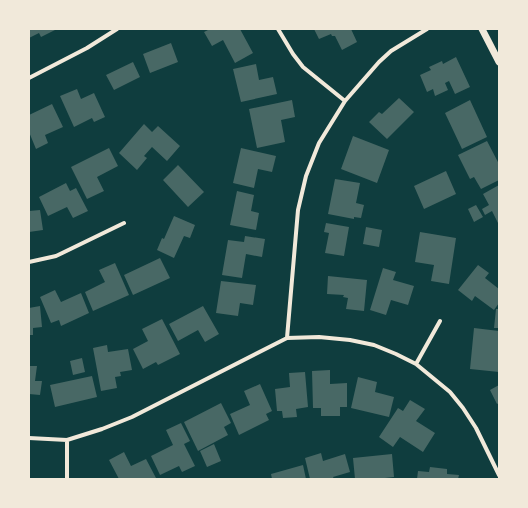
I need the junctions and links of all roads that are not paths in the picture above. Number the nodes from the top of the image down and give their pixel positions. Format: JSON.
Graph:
{"nodes":[{"id":1,"x":117,"y":29,"type":"edge"},
{"id":2,"x":278,"y":29,"type":"edge"},
{"id":3,"x":427,"y":29,"type":"edge"},
{"id":4,"x":482,"y":29,"type":"edge"},
{"id":5,"x":499,"y":62,"type":"edge"},
{"id":6,"x":29,"y":78,"type":"edge"},
{"id":7,"x":345,"y":101,"type":"junction"},
{"id":8,"x":124,"y":223,"type":"dead end"},
{"id":9,"x":29,"y":262,"type":"edge"},
{"id":10,"x":440,"y":321,"type":"dead end"},
{"id":11,"x":287,"y":338,"type":"junction"},
{"id":12,"x":416,"y":364,"type":"junction"},
{"id":13,"x":29,"y":438,"type":"edge"},
{"id":14,"x":67,"y":440,"type":"junction"},
{"id":15,"x":499,"y":475,"type":"edge"},
{"id":16,"x":67,"y":479,"type":"edge"}],
"edges":[{"from":1,"to":6,"type":"street"},
{"from":2,"to":7,"type":"street"},
{"from":3,"to":7,"type":"street"},
{"from":4,"to":5,"type":"street"},
{"from":7,"to":11,"type":"street"},
{"from":8,"to":9,"type":"street"},
{"from":10,"to":12,"type":"street"},
{"from":11,"to":12,"type":"street"},
{"from":11,"to":14,"type":"street"},
{"from":12,"to":15,"type":"street"},
{"from":13,"to":14,"type":"street"},
{"from":14,"to":16,"type":"street"}]}
